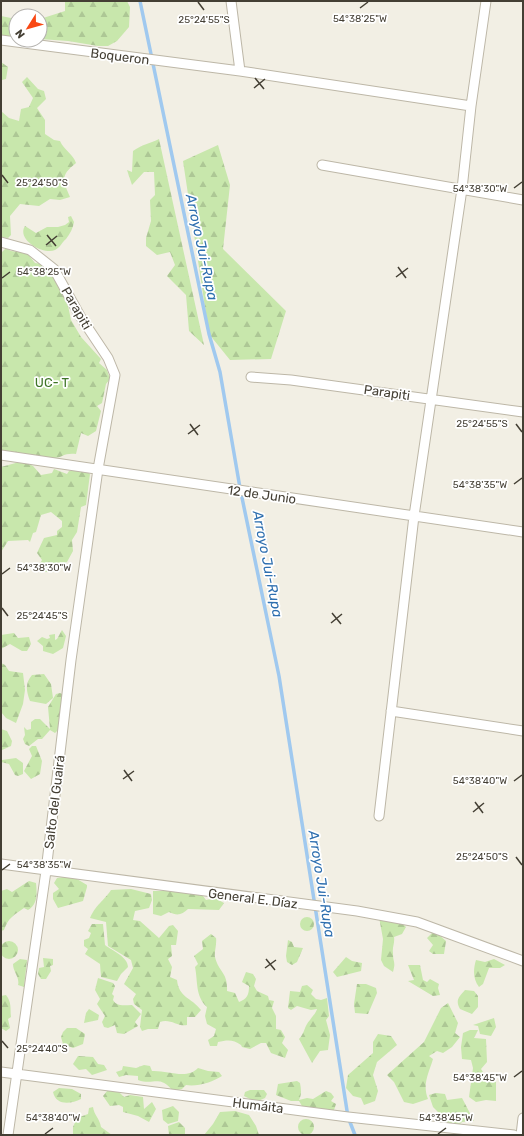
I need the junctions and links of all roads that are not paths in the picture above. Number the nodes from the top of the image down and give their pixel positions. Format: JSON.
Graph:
{"nodes":[{"id":1,"x":231,"y":1,"type":"edge"},
{"id":2,"x":486,"y":1,"type":"edge"},
{"id":3,"x":1,"y":40,"type":"edge"},
{"id":4,"x":240,"y":71,"type":"junction"},
{"id":5,"x":471,"y":106,"type":"junction"},
{"id":6,"x":322,"y":165,"type":"dead end"},
{"id":7,"x":462,"y":190,"type":"junction"},
{"id":8,"x":523,"y":200,"type":"edge"},
{"id":9,"x":1,"y":242,"type":"edge"},
{"id":10,"x":251,"y":377,"type":"dead end"},
{"id":11,"x":431,"y":398,"type":"junction"},
{"id":12,"x":523,"y":412,"type":"edge"},
{"id":13,"x":1,"y":455,"type":"edge"},
{"id":14,"x":98,"y":469,"type":"junction"},
{"id":15,"x":414,"y":516,"type":"junction"},
{"id":16,"x":523,"y":532,"type":"edge"},
{"id":17,"x":391,"y":711,"type":"junction"},
{"id":18,"x":523,"y":731,"type":"edge"},
{"id":19,"x":379,"y":816,"type":"dead end"},
{"id":20,"x":1,"y":864,"type":"edge"},
{"id":21,"x":46,"y":871,"type":"junction"},
{"id":22,"x":523,"y":961,"type":"edge"},
{"id":23,"x":1,"y":1072,"type":"edge"},
{"id":24,"x":18,"y":1075,"type":"junction"},
{"id":25,"x":523,"y":1118,"type":"edge"},
{"id":26,"x":8,"y":1135,"type":"edge"},
{"id":27,"x":514,"y":1135,"type":"edge"},
{"id":28,"x":521,"y":1135,"type":"edge"}],
"edges":[{"from":1,"to":4,"type":"street"},
{"from":2,"to":5,"type":"street"},
{"from":3,"to":4,"type":"street","name":"Boqueron"},
{"from":4,"to":5,"type":"street","name":"Boqueron"},
{"from":5,"to":7,"type":"street"},
{"from":6,"to":7,"type":"street"},
{"from":7,"to":8,"type":"street"},
{"from":7,"to":11,"type":"street"},
{"from":9,"to":14,"type":"street","name":"Parapiti"},
{"from":10,"to":11,"type":"street","name":"Parapiti"},
{"from":11,"to":12,"type":"street","name":"Parapiti"},
{"from":11,"to":15,"type":"street"},
{"from":13,"to":14,"type":"street","name":"12 de Junio"},
{"from":14,"to":15,"type":"street","name":"12 de Junio"},
{"from":14,"to":21,"type":"street","name":"Salto del Guairá"},
{"from":15,"to":16,"type":"street","name":"12 de Junio"},
{"from":15,"to":17,"type":"street"},
{"from":17,"to":18,"type":"street"},
{"from":17,"to":19,"type":"street"},
{"from":20,"to":21,"type":"street","name":"General E. Díaz"},
{"from":21,"to":22,"type":"street","name":"General E. Díaz"},
{"from":21,"to":24,"type":"street","name":"Salto del Guairá"},
{"from":23,"to":24,"type":"street","name":"Humáita"},
{"from":24,"to":26,"type":"street","name":"Salto del Guairá"},
{"from":24,"to":27,"type":"street","name":"Humáita"},
{"from":25,"to":28,"type":"street"}]}
